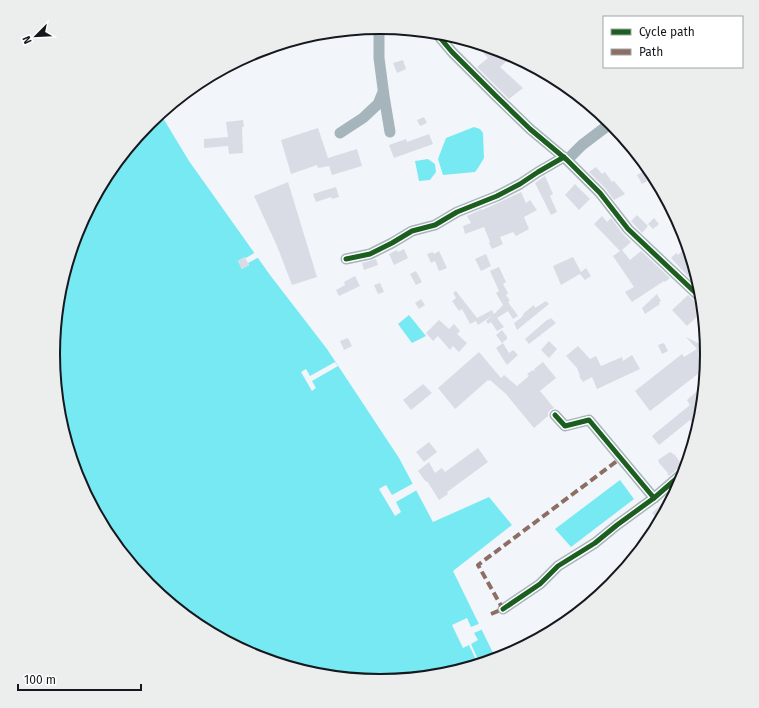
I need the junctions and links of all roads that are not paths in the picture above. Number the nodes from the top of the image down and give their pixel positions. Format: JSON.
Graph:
{"nodes":[{"id":1,"x":379,"y":34,"type":"edge"},
{"id":2,"x":442,"y":40,"type":"edge"},
{"id":3,"x":383,"y":92,"type":"junction"},
{"id":4,"x":605,"y":127,"type":"edge"},
{"id":5,"x":390,"y":132,"type":"dead end"},
{"id":6,"x":340,"y":133,"type":"dead end"},
{"id":7,"x":565,"y":159,"type":"junction"},
{"id":8,"x":346,"y":259,"type":"dead end"},
{"id":9,"x":693,"y":290,"type":"edge"},
{"id":10,"x":555,"y":415,"type":"dead end"},
{"id":11,"x":672,"y":482,"type":"edge"},
{"id":12,"x":654,"y":498,"type":"junction"},
{"id":13,"x":502,"y":609,"type":"dead end"}],
"edges":[{"from":1,"to":3,"type":"street"},
{"from":2,"to":7,"type":"street"},
{"from":3,"to":5,"type":"street"},
{"from":3,"to":6,"type":"street"},
{"from":4,"to":7,"type":"street"},
{"from":7,"to":8,"type":"street"},
{"from":7,"to":9,"type":"street"},
{"from":10,"to":12,"type":"street"},
{"from":11,"to":12,"type":"street"},
{"from":12,"to":13,"type":"street"}]}
